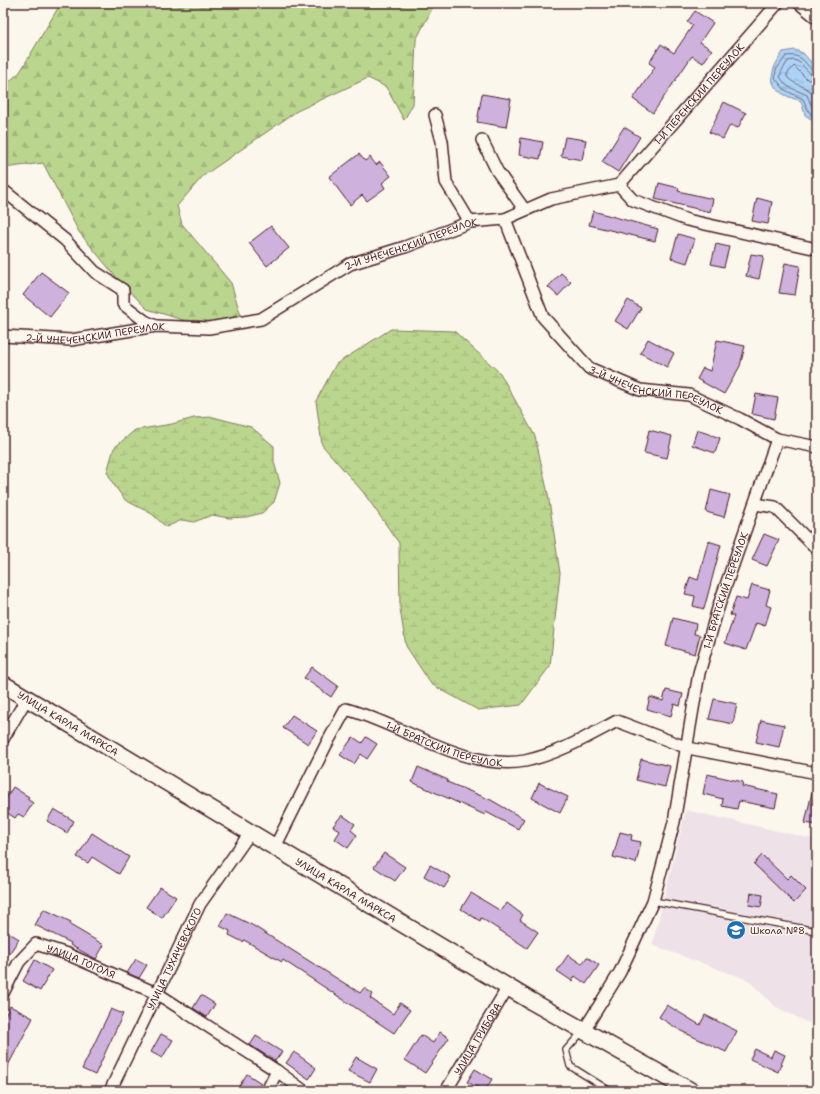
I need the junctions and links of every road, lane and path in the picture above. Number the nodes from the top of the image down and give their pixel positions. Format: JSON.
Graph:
{"nodes":[{"id":1,"x":778,"y":3,"type":"edge"},
{"id":2,"x":799,"y":3,"type":"edge"},
{"id":3,"x":817,"y":18,"type":"edge"},
{"id":4,"x":435,"y":115,"type":"dead end"},
{"id":5,"x":482,"y":140,"type":"dead end"},
{"id":6,"x":619,"y":185,"type":"junction"},
{"id":7,"x":3,"y":190,"type":"edge"},
{"id":8,"x":524,"y":209,"type":"junction"},
{"id":9,"x":505,"y":219,"type":"junction"},
{"id":10,"x":470,"y":222,"type":"junction"},
{"id":11,"x":817,"y":249,"type":"edge"},
{"id":12,"x":156,"y":326,"type":"junction"},
{"id":13,"x":3,"y":336,"type":"edge"},
{"id":14,"x":777,"y":439,"type":"junction"},
{"id":15,"x":817,"y":447,"type":"edge"},
{"id":16,"x":755,"y":504,"type":"junction"},
{"id":17,"x":817,"y":549,"type":"edge"},
{"id":18,"x":3,"y":684,"type":"edge"},
{"id":19,"x":27,"y":698,"type":"junction"},
{"id":20,"x":3,"y":739,"type":"edge"},
{"id":21,"x":688,"y":748,"type":"junction"},
{"id":22,"x":817,"y":773,"type":"edge"},
{"id":23,"x":250,"y":833,"type":"junction"},
{"id":24,"x":275,"y":848,"type":"junction"},
{"id":25,"x":653,"y":901,"type":"junction"},
{"id":26,"x":817,"y":930,"type":"edge"},
{"id":27,"x":508,"y":987,"type":"junction"},
{"id":28,"x":3,"y":993,"type":"edge"},
{"id":29,"x":158,"y":994,"type":"junction"},
{"id":30,"x":584,"y":1030,"type":"junction"},
{"id":31,"x":277,"y":1071,"type":"junction"},
{"id":32,"x":110,"y":1091,"type":"edge"},
{"id":33,"x":267,"y":1091,"type":"edge"},
{"id":34,"x":304,"y":1091,"type":"edge"},
{"id":35,"x":446,"y":1091,"type":"edge"},
{"id":36,"x":610,"y":1091,"type":"edge"},
{"id":37,"x":691,"y":1091,"type":"edge"}],
"edges":[{"from":1,"to":6,"type":"street","name":"1-Й ПЕРЕНСКИЙ ПЕРЕУЛОК"},
{"from":2,"to":3,"type":"street"},
{"from":4,"to":10,"type":"street"},
{"from":5,"to":8,"type":"street"},
{"from":6,"to":8,"type":"street","name":"2-Й УНЕЧЕНСКИЙ ПЕРЕУЛОК"},
{"from":6,"to":11,"type":"street"},
{"from":7,"to":12,"type":"street"},
{"from":8,"to":9,"type":"street","name":"2-Й УНЕЧЕНСКИЙ ПЕРЕУЛОК"},
{"from":9,"to":10,"type":"street","name":"2-Й УНЕЧЕНСКИЙ ПЕРЕУЛОК"},
{"from":9,"to":14,"type":"street","name":"3-Й УНЕЧЕНСКИЙ ПЕРЕУЛОК"},
{"from":10,"to":12,"type":"street","name":"2-Й УНЕЧЕНСКИЙ ПЕРЕУЛОК"},
{"from":12,"to":13,"type":"street","name":"2-Й УНЕЧЕНСКИЙ ПЕРЕУЛОК"},
{"from":14,"to":15,"type":"street","name":"3-Й УНЕЧЕНСКИЙ ПЕРЕУЛОК"},
{"from":14,"to":16,"type":"street","name":"1-Й БРАТСКИЙ ПЕРЕУЛОК"},
{"from":16,"to":17,"type":"street"},
{"from":16,"to":21,"type":"street","name":"1-Й БРАТСКИЙ ПЕРЕУЛОК"},
{"from":18,"to":19,"type":"main road","name":"УЛИЦА КАРЛА МАРКСА"},
{"from":19,"to":20,"type":"street"},
{"from":19,"to":23,"type":"main road","name":"УЛИЦА КАРЛА МАРКСА"},
{"from":21,"to":22,"type":"street","name":"1-Й БРАТСКИЙ ПЕРЕУЛОК"},
{"from":21,"to":24,"type":"street","name":"1-Й БРАТСКИЙ ПЕРЕУЛОК"},
{"from":21,"to":25,"type":"street","name":"1-Й БРАТСКИЙ ПЕРЕУЛОК"},
{"from":23,"to":24,"type":"main road","name":"УЛИЦА КАРЛА МАРКСА"},
{"from":23,"to":29,"type":"street","name":"УЛИЦА ТУХАЧЕВСКОГО"},
{"from":24,"to":27,"type":"main road","name":"УЛИЦА КАРЛА МАРКСА"},
{"from":25,"to":26,"type":"lane"},
{"from":25,"to":30,"type":"street","name":"1-Й БРАТСКИЙ ПЕРЕУЛОК"},
{"from":27,"to":30,"type":"main road","name":"УЛИЦА КАРЛА МАРКСА"},
{"from":27,"to":35,"type":"street","name":"УЛИЦА ГРИБОВА"},
{"from":28,"to":29,"type":"street","name":"УЛИЦА ГОГОЛЯ"},
{"from":29,"to":31,"type":"street"},
{"from":29,"to":32,"type":"street","name":"УЛИЦА ТУХАЧЕВСКОГО"},
{"from":30,"to":36,"type":"lane"},
{"from":30,"to":37,"type":"main road","name":"УЛИЦА КАРЛА МАРКСА"},
{"from":31,"to":33,"type":"street"},
{"from":31,"to":34,"type":"street"}]}
